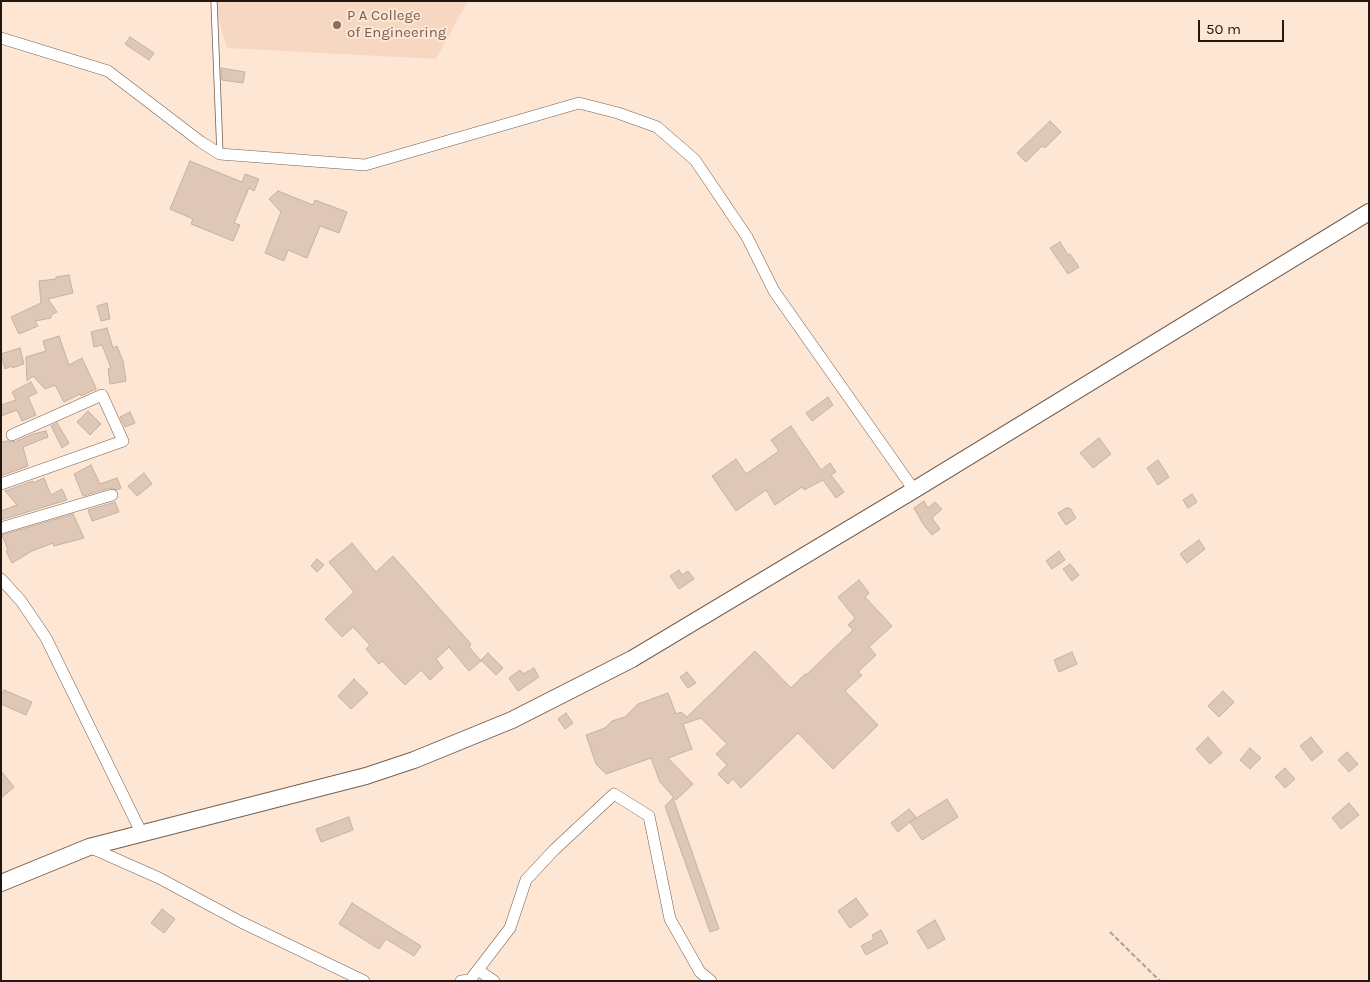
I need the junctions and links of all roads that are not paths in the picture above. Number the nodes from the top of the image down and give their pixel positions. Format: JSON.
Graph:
{"nodes":[{"id":1,"x":214,"y":1,"type":"edge"},
{"id":2,"x":1,"y":38,"type":"edge"},
{"id":3,"x":220,"y":154,"type":"junction"},
{"id":4,"x":1369,"y":212,"type":"edge"},
{"id":5,"x":12,"y":435,"type":"dead end"},
{"id":6,"x":1,"y":484,"type":"edge"},
{"id":7,"x":914,"y":490,"type":"junction"},
{"id":8,"x":112,"y":494,"type":"dead end"},
{"id":9,"x":1,"y":528,"type":"edge"},
{"id":10,"x":1,"y":579,"type":"edge"},
{"id":11,"x":142,"y":834,"type":"junction"},
{"id":12,"x":90,"y":848,"type":"junction"},
{"id":13,"x":1,"y":883,"type":"edge"},
{"id":14,"x":478,"y":970,"type":"junction"},
{"id":15,"x":364,"y":981,"type":"edge"},
{"id":16,"x":461,"y":981,"type":"edge"},
{"id":17,"x":494,"y":981,"type":"edge"},
{"id":18,"x":711,"y":981,"type":"edge"}],
"edges":[{"from":1,"to":3,"type":"lane"},
{"from":2,"to":3,"type":"street"},
{"from":3,"to":7,"type":"street"},
{"from":4,"to":7,"type":"main road"},
{"from":5,"to":6,"type":"street"},
{"from":7,"to":11,"type":"main road"},
{"from":8,"to":9,"type":"street"},
{"from":10,"to":11,"type":"street"},
{"from":11,"to":12,"type":"main road"},
{"from":12,"to":13,"type":"main road"},
{"from":12,"to":15,"type":"street"},
{"from":14,"to":16,"type":"street"},
{"from":14,"to":17,"type":"street"},
{"from":14,"to":18,"type":"street"}]}
